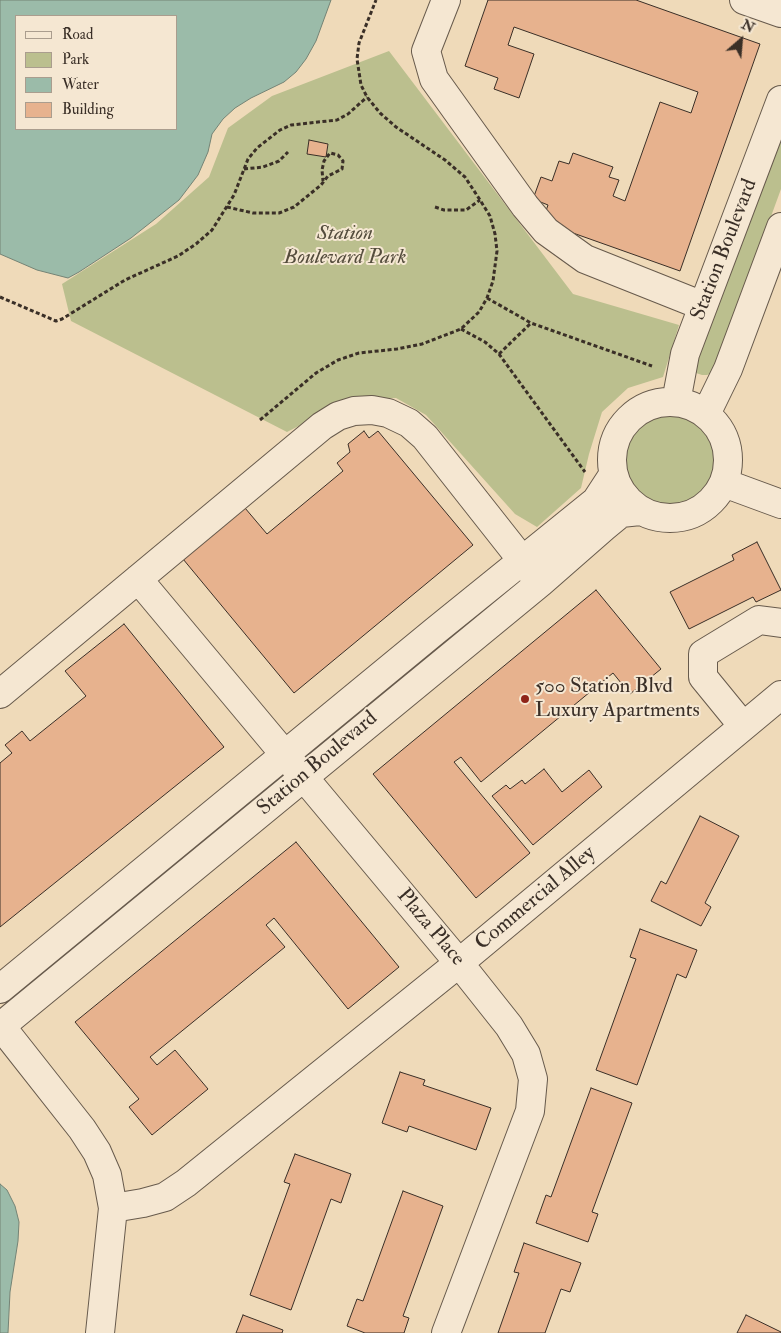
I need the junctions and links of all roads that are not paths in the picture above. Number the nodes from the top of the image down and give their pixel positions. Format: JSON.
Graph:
{"nodes":[{"id":1,"x":446,"y":0,"type":"edge"},
{"id":2,"x":744,"y":0,"type":"edge"},
{"id":3,"x":781,"y":14,"type":"edge"},
{"id":4,"x":781,"y":100,"type":"edge"},
{"id":5,"x":781,"y":227,"type":"edge"},
{"id":6,"x":703,"y":306,"type":"junction"},
{"id":7,"x":676,"y":402,"type":"junction"},
{"id":8,"x":706,"y":414,"type":"junction"},
{"id":9,"x":601,"y":476,"type":"junction"},
{"id":10,"x":724,"y":483,"type":"junction"},
{"id":11,"x":781,"y":504,"type":"edge"},
{"id":12,"x":640,"y":511,"type":"junction"},
{"id":13,"x":522,"y":560,"type":"junction"},
{"id":14,"x":138,"y":579,"type":"junction"},
{"id":15,"x":540,"y":583,"type":"junction"},
{"id":16,"x":781,"y":623,"type":"edge"},
{"id":17,"x":435,"y":631,"type":"junction"},
{"id":18,"x":452,"y":654,"type":"junction"},
{"id":19,"x":0,"y":694,"type":"edge"},
{"id":20,"x":781,"y":694,"type":"edge"},
{"id":21,"x":743,"y":726,"type":"junction"},
{"id":22,"x":286,"y":754,"type":"junction"},
{"id":23,"x":304,"y":776,"type":"junction"},
{"id":24,"x":129,"y":882,"type":"junction"},
{"id":25,"x":149,"y":906,"type":"junction"},
{"id":26,"x":459,"y":963,"type":"junction"},
{"id":27,"x":0,"y":989,"type":"edge"},
{"id":28,"x":0,"y":1026,"type":"edge"},
{"id":29,"x":113,"y":1208,"type":"junction"},
{"id":30,"x":100,"y":1333,"type":"edge"},
{"id":31,"x":446,"y":1333,"type":"edge"}],
"edges":[{"from":1,"to":6,"type":"street"},
{"from":2,"to":3,"type":"street"},
{"from":4,"to":6,"type":"street","name":"Station Boulevard"},
{"from":5,"to":8,"type":"street","name":"Station Boulevard"},
{"from":6,"to":7,"type":"street","name":"Station Boulevard"},
{"from":7,"to":8,"type":"street"},
{"from":7,"to":9,"type":"street"},
{"from":8,"to":10,"type":"street"},
{"from":9,"to":12,"type":"street"},
{"from":9,"to":13,"type":"street","name":"Station Boulevard"},
{"from":10,"to":11,"type":"street"},
{"from":10,"to":12,"type":"street"},
{"from":12,"to":15,"type":"street","name":"Station Boulevard"},
{"from":13,"to":14,"type":"street"},
{"from":13,"to":15,"type":"street"},
{"from":13,"to":17,"type":"street","name":"Station Boulevard"},
{"from":14,"to":19,"type":"street"},
{"from":14,"to":22,"type":"street","name":"Plaza Place"},
{"from":15,"to":18,"type":"street","name":"Station Boulevard"},
{"from":16,"to":21,"type":"street"},
{"from":17,"to":18,"type":"street"},
{"from":17,"to":22,"type":"street","name":"Station Boulevard"},
{"from":18,"to":23,"type":"street","name":"Station Boulevard"},
{"from":20,"to":21,"type":"street","name":"Commercial Alley"},
{"from":21,"to":26,"type":"street","name":"Commercial Alley"},
{"from":22,"to":23,"type":"street","name":"Plaza Place"},
{"from":22,"to":24,"type":"street","name":"Station Boulevard"},
{"from":23,"to":25,"type":"street","name":"Station Boulevard"},
{"from":23,"to":26,"type":"street","name":"Plaza Place"},
{"from":24,"to":25,"type":"street"},
{"from":24,"to":27,"type":"street","name":"Station Boulevard"},
{"from":25,"to":28,"type":"street","name":"Station Boulevard"},
{"from":26,"to":29,"type":"street","name":"Commercial Alley"},
{"from":26,"to":31,"type":"street","name":"Plaza Place"},
{"from":28,"to":29,"type":"street"},
{"from":29,"to":30,"type":"street"}]}
